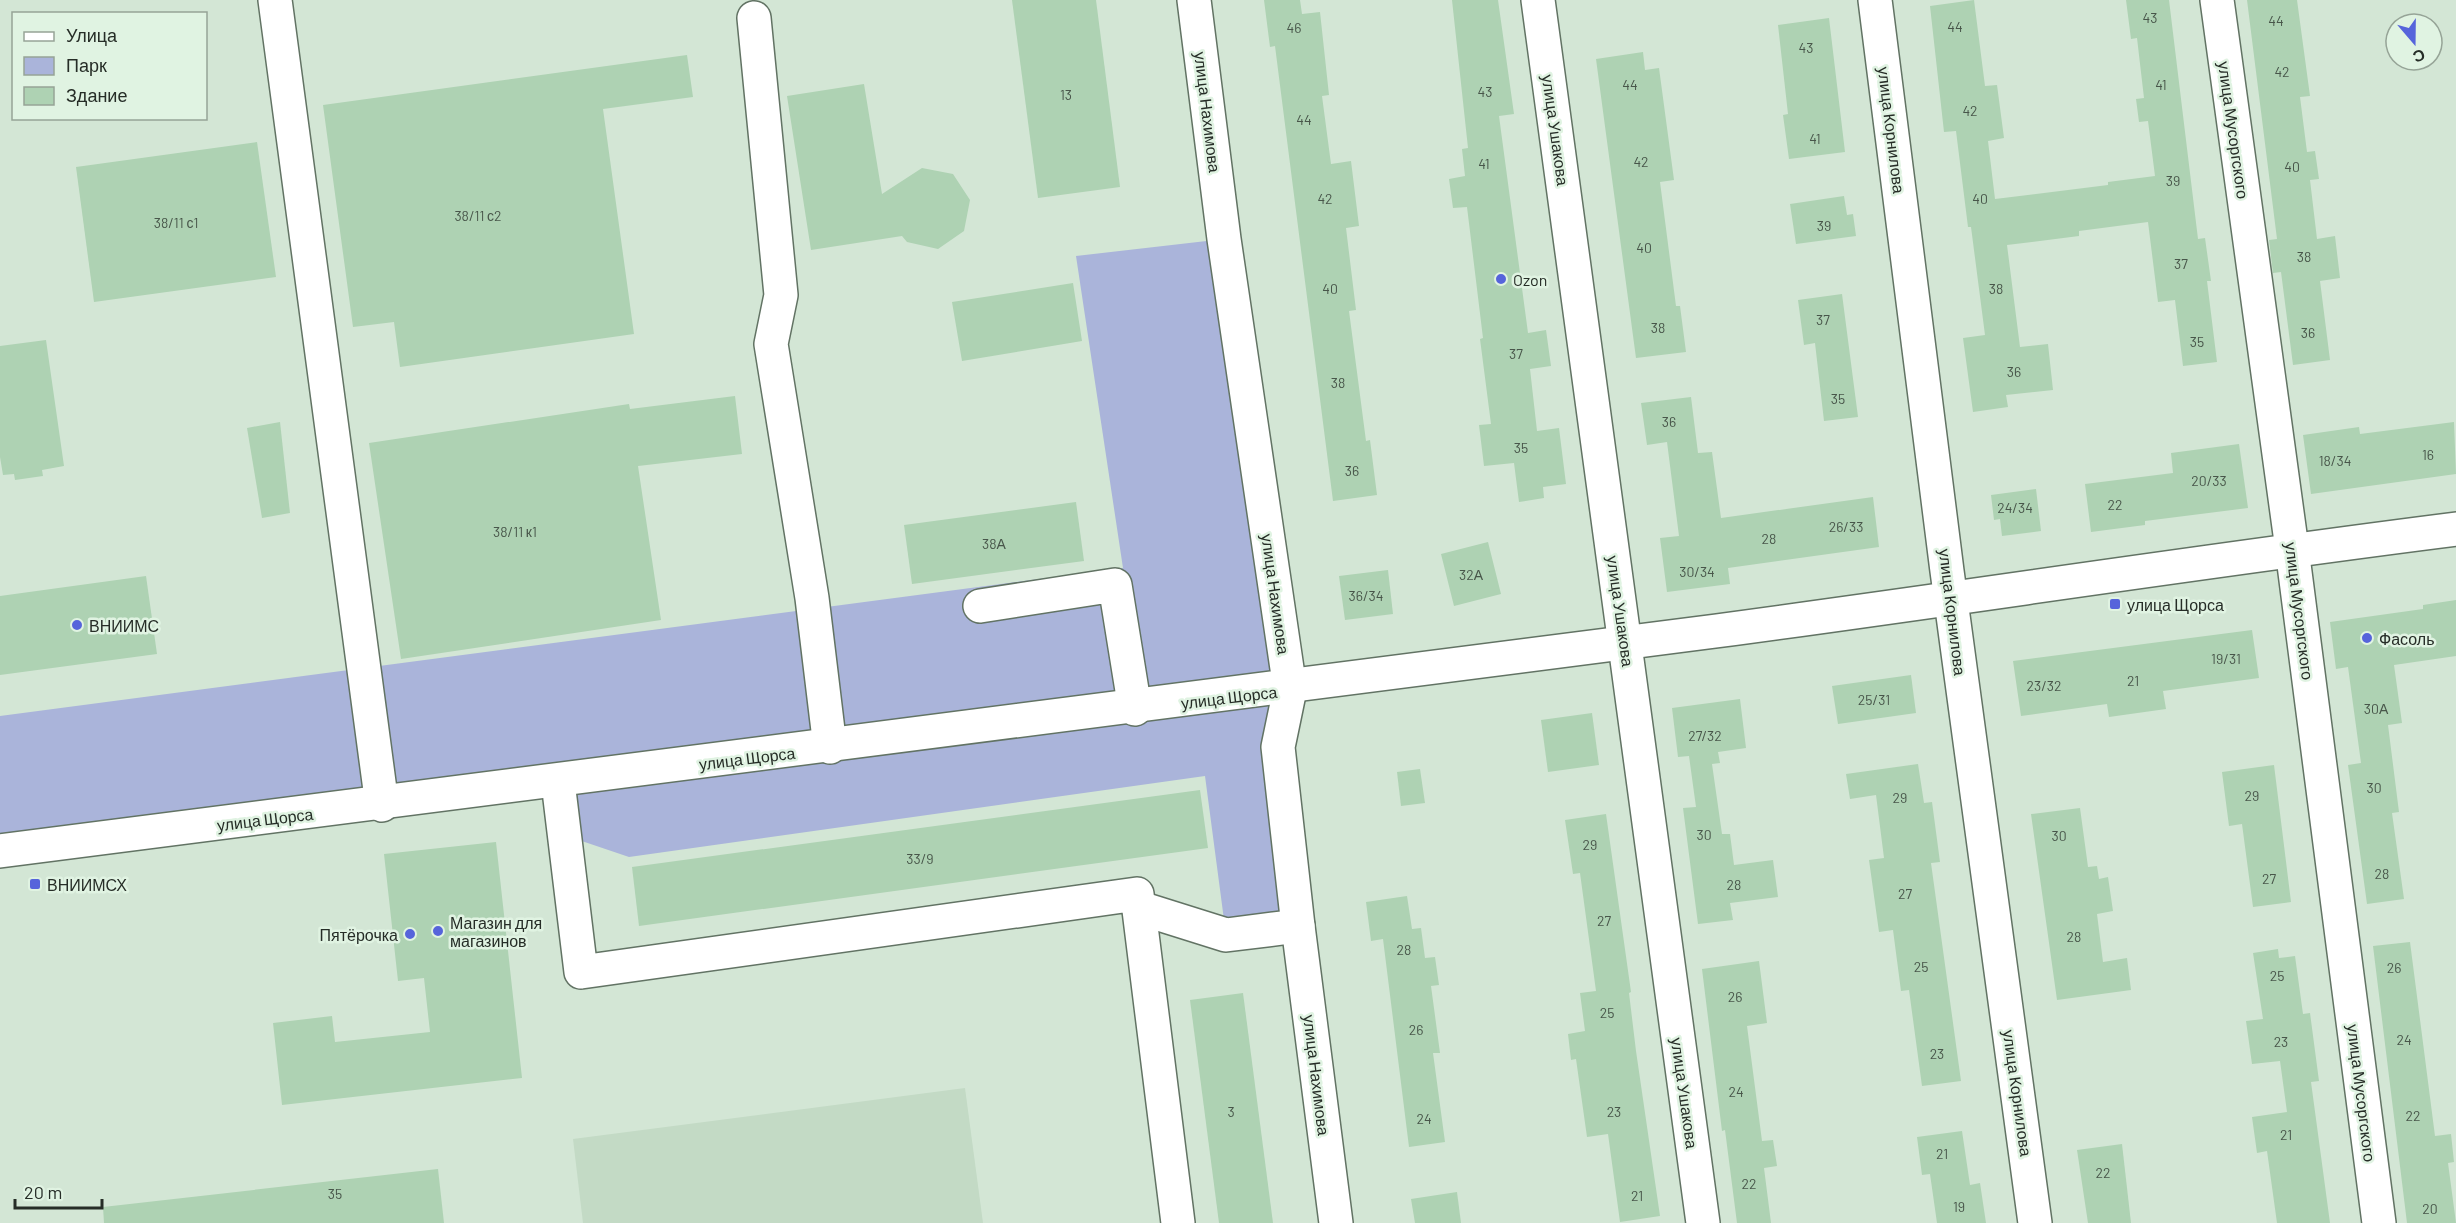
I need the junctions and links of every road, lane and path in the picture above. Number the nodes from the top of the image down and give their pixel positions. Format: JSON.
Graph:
{"nodes":[{"id":1,"x":275,"y":0,"type":"edge"},
{"id":2,"x":1194,"y":0,"type":"edge"},
{"id":3,"x":1538,"y":0,"type":"edge"},
{"id":4,"x":1875,"y":0,"type":"edge"},
{"id":5,"x":2217,"y":0,"type":"edge"},
{"id":6,"x":754,"y":18,"type":"dead end"},
{"id":7,"x":2456,"y":529,"type":"edge"},
{"id":8,"x":2292,"y":549,"type":"junction"},
{"id":9,"x":1951,"y":599,"type":"junction"},
{"id":10,"x":980,"y":606,"type":"dead end"},
{"id":11,"x":1625,"y":643,"type":"junction"},
{"id":12,"x":1290,"y":688,"type":"junction"},
{"id":13,"x":1135,"y":709,"type":"junction"},
{"id":14,"x":830,"y":747,"type":"junction"},
{"id":15,"x":558,"y":782,"type":"junction"},
{"id":16,"x":382,"y":805,"type":"junction"},
{"id":17,"x":0,"y":851,"type":"edge"},
{"id":18,"x":1140,"y":908,"type":"junction"},
{"id":19,"x":1298,"y":926,"type":"junction"},
{"id":20,"x":1178,"y":1223,"type":"edge"},
{"id":21,"x":1336,"y":1223,"type":"edge"},
{"id":22,"x":1703,"y":1223,"type":"edge"},
{"id":23,"x":2035,"y":1223,"type":"edge"},
{"id":24,"x":2379,"y":1223,"type":"edge"}],
"edges":[{"from":1,"to":16,"type":"street"},
{"from":2,"to":12,"type":"street","name":"улица Нахимова"},
{"from":3,"to":11,"type":"street","name":"улица Ушакова"},
{"from":4,"to":9,"type":"street","name":"улица Корнилова"},
{"from":5,"to":8,"type":"street","name":"улица Мусоргского"},
{"from":6,"to":14,"type":"street"},
{"from":7,"to":8,"type":"street","name":"улица Щорса"},
{"from":8,"to":9,"type":"street","name":"улица Щорса"},
{"from":8,"to":24,"type":"street","name":"улица Мусоргского"},
{"from":9,"to":11,"type":"street","name":"улица Щорса"},
{"from":9,"to":23,"type":"street","name":"улица Корнилова"},
{"from":10,"to":13,"type":"street"},
{"from":11,"to":12,"type":"street","name":"улица Щорса"},
{"from":11,"to":22,"type":"street","name":"улица Ушакова"},
{"from":12,"to":13,"type":"street","name":"улица Щорса"},
{"from":12,"to":19,"type":"street","name":"улица Нахимова"},
{"from":13,"to":14,"type":"street","name":"улица Щорса"},
{"from":14,"to":15,"type":"street","name":"улица Щорса"},
{"from":15,"to":16,"type":"street","name":"улица Щорса"},
{"from":15,"to":18,"type":"street"},
{"from":16,"to":17,"type":"street","name":"улица Щорса"},
{"from":18,"to":19,"type":"street"},
{"from":18,"to":20,"type":"street"},
{"from":19,"to":21,"type":"street","name":"улица Нахимова"}]}
